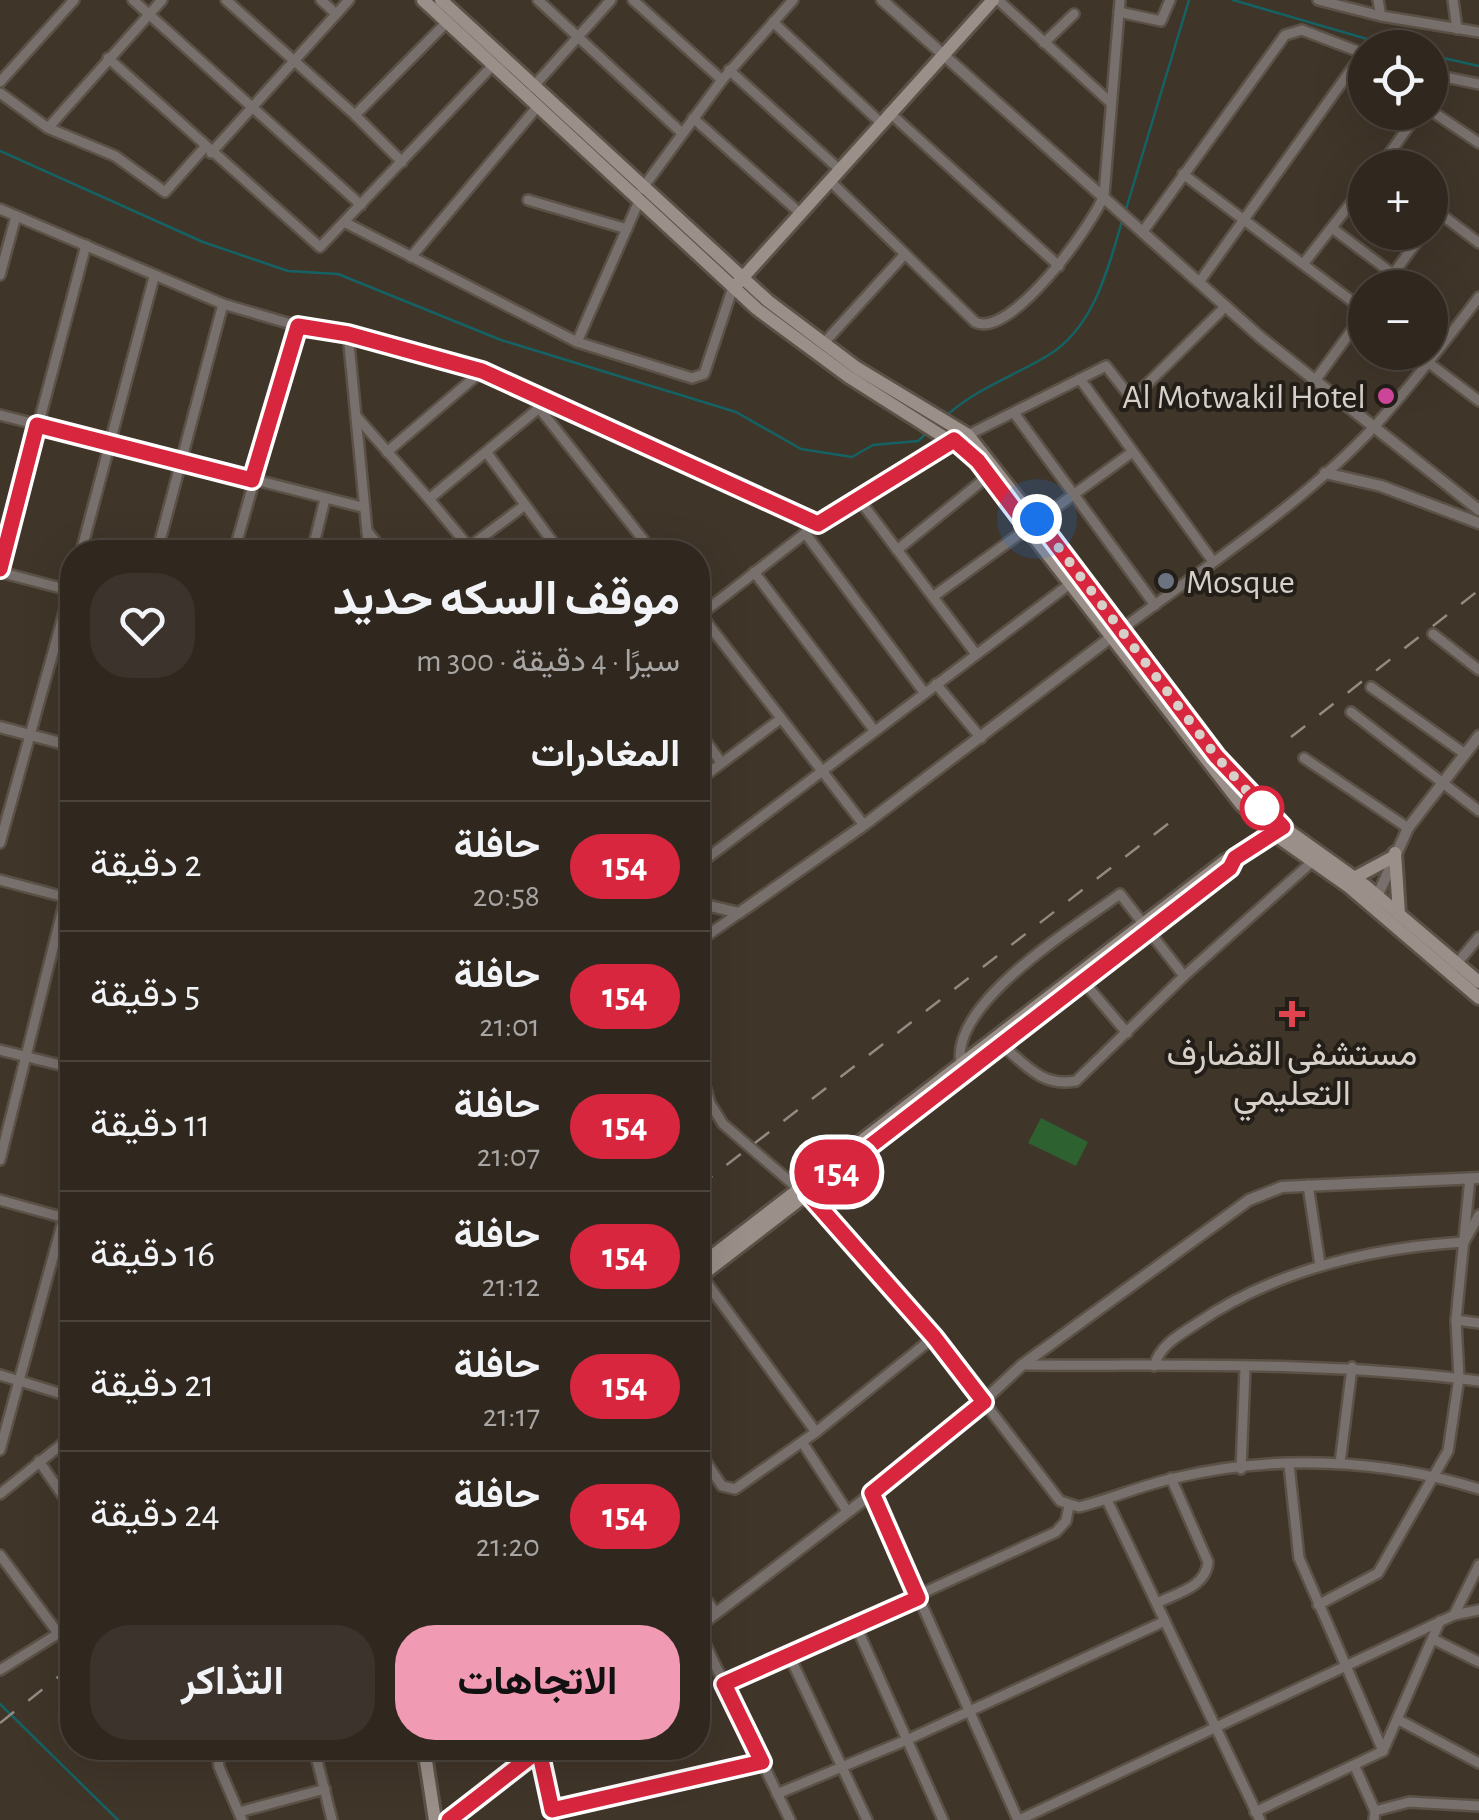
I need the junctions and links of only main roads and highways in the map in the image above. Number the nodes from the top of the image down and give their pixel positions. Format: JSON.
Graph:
{"nodes":[{"id":1,"x":423,"y":0,"type":"edge"},
{"id":2,"x":441,"y":0,"type":"edge"},
{"id":3,"x":996,"y":0,"type":"edge"},
{"id":4,"x":530,"y":90,"type":"junction"},
{"id":5,"x":640,"y":195,"type":"junction"},
{"id":6,"x":737,"y":283,"type":"junction"},
{"id":7,"x":955,"y":433,"type":"junction"},
{"id":8,"x":1032,"y":522,"type":"junction"},
{"id":9,"x":1117,"y":633,"type":"junction"},
{"id":10,"x":1278,"y":831,"type":"junction"},
{"id":11,"x":1354,"y":878,"type":"junction"},
{"id":12,"x":1369,"y":896,"type":"junction"},
{"id":13,"x":1399,"y":914,"type":"junction"},
{"id":14,"x":1146,"y":927,"type":"junction"},
{"id":15,"x":1453,"y":968,"type":"junction"},
{"id":16,"x":1479,"y":982,"type":"edge"},
{"id":17,"x":1479,"y":998,"type":"edge"},
{"id":18,"x":962,"y":1068,"type":"junction"},
{"id":19,"x":710,"y":1264,"type":"edge"},
{"id":20,"x":426,"y":1760,"type":"edge"},
{"id":21,"x":434,"y":1820,"type":"edge"}],
"edges":[{"from":1,"to":4,"type":"main road"},
{"from":2,"to":4,"type":"main road"},
{"from":3,"to":6,"type":"main road"},
{"from":4,"to":5,"type":"main road"},
{"from":4,"to":5,"type":"main road"},
{"from":5,"to":6,"type":"main road"},
{"from":6,"to":7,"type":"main road"},
{"from":6,"to":7,"type":"main road"},
{"from":7,"to":8,"type":"main road"},
{"from":7,"to":8,"type":"main road"},
{"from":8,"to":9,"type":"main road"},
{"from":8,"to":9,"type":"main road"},
{"from":9,"to":10,"type":"main road"},
{"from":10,"to":11,"type":"main road"},
{"from":10,"to":12,"type":"main road"},
{"from":10,"to":14,"type":"main road"},
{"from":11,"to":12,"type":"main road"},
{"from":11,"to":13,"type":"main road"},
{"from":12,"to":13,"type":"main road"},
{"from":12,"to":15,"type":"main road"},
{"from":13,"to":15,"type":"main road"},
{"from":14,"to":18,"type":"main road"},
{"from":14,"to":18,"type":"main road"},
{"from":15,"to":16,"type":"main road"},
{"from":15,"to":17,"type":"main road"},
{"from":18,"to":19,"type":"main road"},
{"from":20,"to":21,"type":"main road"}]}
